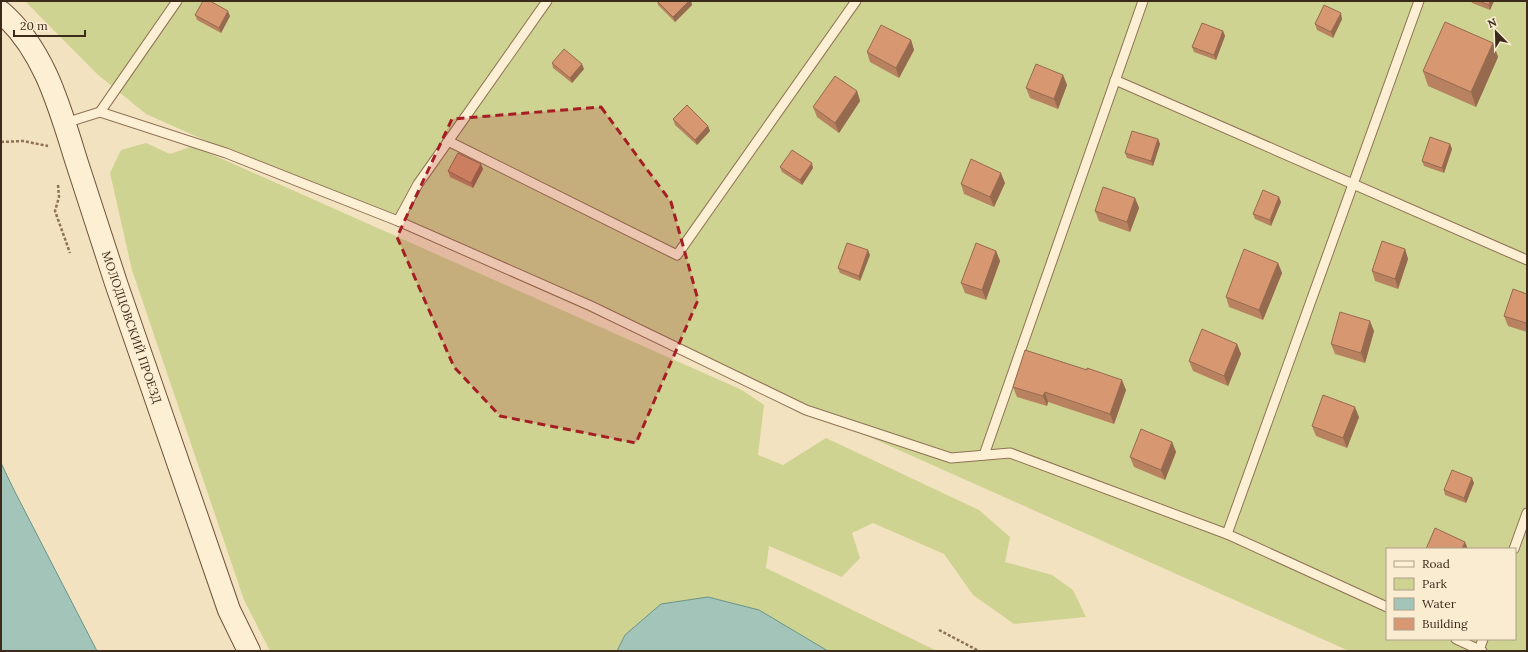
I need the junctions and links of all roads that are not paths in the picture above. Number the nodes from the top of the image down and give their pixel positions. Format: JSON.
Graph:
{"nodes":[{"id":1,"x":177,"y":1,"type":"edge"},
{"id":2,"x":547,"y":1,"type":"edge"},
{"id":3,"x":856,"y":1,"type":"edge"},
{"id":4,"x":1144,"y":1,"type":"edge"},
{"id":5,"x":1419,"y":1,"type":"edge"},
{"id":6,"x":1,"y":12,"type":"edge"},
{"id":7,"x":1115,"y":80,"type":"junction"},
{"id":8,"x":100,"y":112,"type":"junction"},
{"id":9,"x":65,"y":123,"type":"junction"},
{"id":10,"x":448,"y":141,"type":"junction"},
{"id":11,"x":1353,"y":184,"type":"junction"},
{"id":12,"x":398,"y":221,"type":"junction"},
{"id":13,"x":1527,"y":260,"type":"edge"},
{"id":14,"x":984,"y":454,"type":"junction"},
{"id":15,"x":1527,"y":513,"type":"edge"},
{"id":16,"x":1227,"y":534,"type":"junction"},
{"id":17,"x":1514,"y":548,"type":"edge"},
{"id":18,"x":1386,"y":607,"type":"edge"},
{"id":19,"x":1458,"y":640,"type":"edge"},
{"id":20,"x":1483,"y":640,"type":"edge"},
{"id":21,"x":1481,"y":650,"type":"edge"},
{"id":22,"x":249,"y":651,"type":"edge"}],
"edges":[{"from":1,"to":8,"type":"lane"},
{"from":2,"to":10,"type":"lane"},
{"from":3,"to":10,"type":"lane"},
{"from":4,"to":7,"type":"lane"},
{"from":5,"to":11,"type":"lane"},
{"from":6,"to":9,"type":"street","name":"МОЛОДЦОВСКИЙ ПРОЕЗД"},
{"from":7,"to":11,"type":"lane"},
{"from":7,"to":14,"type":"lane"},
{"from":8,"to":9,"type":"lane"},
{"from":8,"to":12,"type":"lane"},
{"from":9,"to":22,"type":"street","name":"МОЛОДЦОВСКИЙ ПРОЕЗД"},
{"from":10,"to":12,"type":"lane"},
{"from":11,"to":13,"type":"lane"},
{"from":11,"to":16,"type":"lane"},
{"from":12,"to":14,"type":"lane"},
{"from":14,"to":16,"type":"lane"},
{"from":15,"to":17,"type":"lane"},
{"from":16,"to":18,"type":"lane"},
{"from":19,"to":21,"type":"lane"},
{"from":20,"to":21,"type":"lane"}]}
